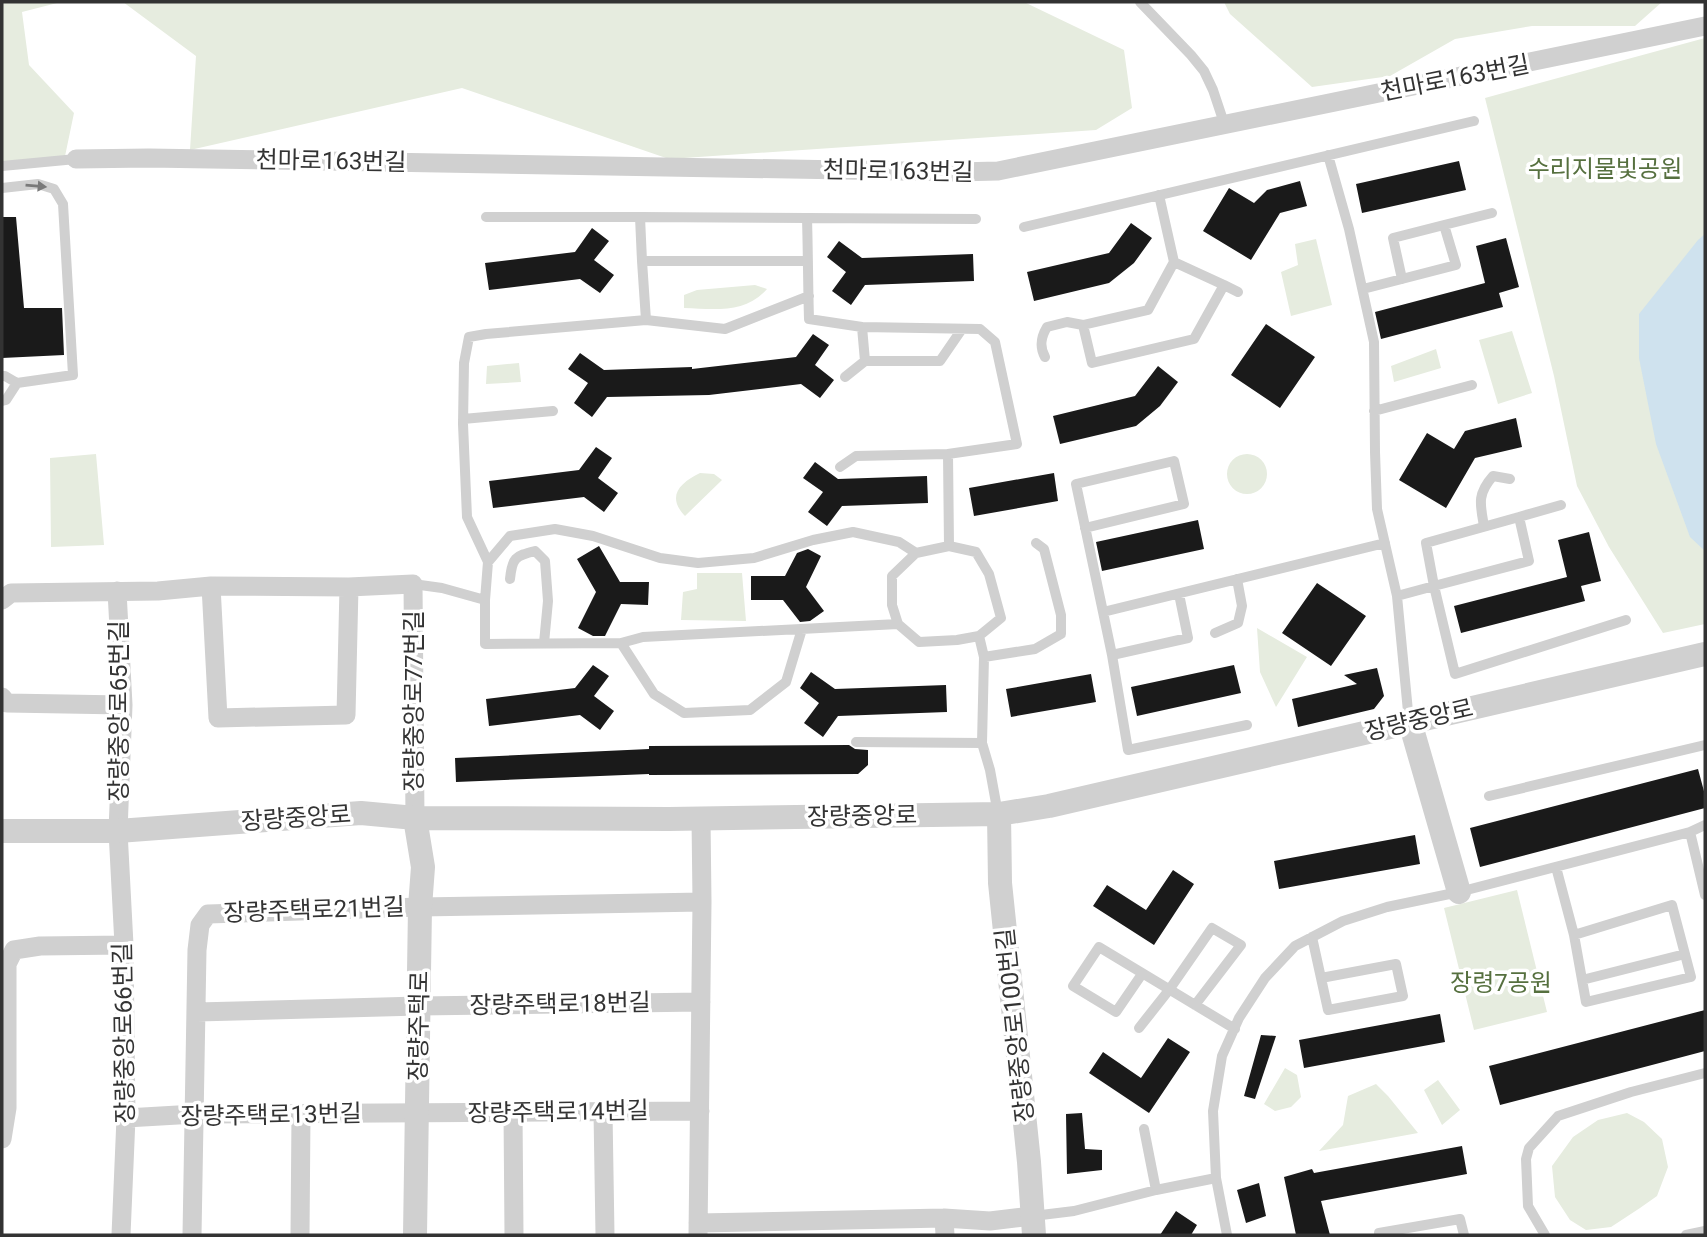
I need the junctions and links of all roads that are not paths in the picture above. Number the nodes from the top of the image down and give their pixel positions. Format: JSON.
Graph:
{"nodes":[{"id":1,"x":1140,"y":2,"type":"edge"},
{"id":2,"x":1705,"y":26,"type":"edge"},
{"id":3,"x":1474,"y":121,"type":"dead end"},
{"id":4,"x":1224,"y":123,"type":"junction"},
{"id":5,"x":1328,"y":155,"type":"junction"},
{"id":6,"x":76,"y":159,"type":"joint"},
{"id":7,"x":2,"y":166,"type":"edge"},
{"id":8,"x":2,"y":188,"type":"edge"},
{"id":9,"x":1159,"y":195,"type":"junction"},
{"id":10,"x":1492,"y":213,"type":"dead end"},
{"id":11,"x":486,"y":216,"type":"dead end"},
{"id":12,"x":640,"y":217,"type":"junction"},
{"id":13,"x":807,"y":218,"type":"junction"},
{"id":14,"x":976,"y":219,"type":"dead end"},
{"id":15,"x":1444,"y":225,"type":"junction"},
{"id":16,"x":1024,"y":227,"type":"dead end"},
{"id":17,"x":642,"y":261,"type":"junction"},
{"id":18,"x":808,"y":261,"type":"junction"},
{"id":19,"x":1174,"y":262,"type":"junction"},
{"id":20,"x":1402,"y":279,"type":"junction"},
{"id":21,"x":1224,"y":285,"type":"junction"},
{"id":22,"x":1363,"y":289,"type":"junction"},
{"id":23,"x":1238,"y":292,"type":"dead end"},
{"id":24,"x":809,"y":296,"type":"junction"},
{"id":25,"x":646,"y":320,"type":"junction"},
{"id":26,"x":1083,"y":325,"type":"junction"},
{"id":27,"x":862,"y":327,"type":"junction"},
{"id":28,"x":962,"y":329,"type":"junction"},
{"id":29,"x":1045,"y":356,"type":"dead end"},
{"id":30,"x":865,"y":361,"type":"junction"},
{"id":31,"x":2,"y":376,"type":"edge"},
{"id":32,"x":845,"y":377,"type":"dead end"},
{"id":33,"x":17,"y":383,"type":"junction"},
{"id":34,"x":1472,"y":385,"type":"dead end"},
{"id":35,"x":2,"y":401,"type":"edge"},
{"id":36,"x":553,"y":411,"type":"dead end"},
{"id":37,"x":1374,"y":411,"type":"junction"},
{"id":38,"x":463,"y":419,"type":"junction"},
{"id":39,"x":948,"y":454,"type":"junction"},
{"id":40,"x":840,"y":467,"type":"dead end"},
{"id":41,"x":1510,"y":479,"type":"dead end"},
{"id":42,"x":1561,"y":505,"type":"dead end"},
{"id":43,"x":1519,"y":517,"type":"junction"},
{"id":44,"x":1484,"y":526,"type":"junction"},
{"id":45,"x":1085,"y":528,"type":"junction"},
{"id":46,"x":1036,"y":543,"type":"dead end"},
{"id":47,"x":1385,"y":543,"type":"junction"},
{"id":48,"x":949,"y":546,"type":"junction"},
{"id":49,"x":916,"y":553,"type":"junction"},
{"id":50,"x":488,"y":562,"type":"junction"},
{"id":51,"x":510,"y":579,"type":"dead end"},
{"id":52,"x":1237,"y":579,"type":"junction"},
{"id":53,"x":413,"y":584,"type":"junction"},
{"id":54,"x":211,"y":586,"type":"junction"},
{"id":55,"x":1434,"y":586,"type":"junction"},
{"id":56,"x":349,"y":587,"type":"junction"},
{"id":57,"x":117,"y":591,"type":"junction"},
{"id":58,"x":1179,"y":594,"type":"junction"},
{"id":59,"x":1397,"y":596,"type":"junction"},
{"id":60,"x":2,"y":600,"type":"edge"},
{"id":61,"x":485,"y":600,"type":"junction"},
{"id":62,"x":1104,"y":612,"type":"junction"},
{"id":63,"x":1626,"y":620,"type":"dead end"},
{"id":64,"x":898,"y":624,"type":"junction"},
{"id":65,"x":802,"y":629,"type":"junction"},
{"id":66,"x":1215,"y":632,"type":"dead end"},
{"id":67,"x":979,"y":636,"type":"junction"},
{"id":68,"x":544,"y":643,"type":"junction"},
{"id":69,"x":621,"y":643,"type":"junction"},
{"id":70,"x":1705,"y":654,"type":"edge"},
{"id":71,"x":1112,"y":655,"type":"junction"},
{"id":72,"x":984,"y":657,"type":"junction"},
{"id":73,"x":2,"y":697,"type":"edge"},
{"id":74,"x":123,"y":705,"type":"junction"},
{"id":75,"x":1409,"y":722,"type":"junction"},
{"id":76,"x":1247,"y":725,"type":"dead end"},
{"id":77,"x":856,"y":742,"type":"dead end"},
{"id":78,"x":982,"y":743,"type":"junction"},
{"id":79,"x":1705,"y":745,"type":"edge"},
{"id":80,"x":1489,"y":796,"type":"dead end"},
{"id":81,"x":999,"y":814,"type":"junction"},
{"id":82,"x":415,"y":818,"type":"junction"},
{"id":83,"x":701,"y":818,"type":"junction"},
{"id":84,"x":1705,"y":825,"type":"edge"},
{"id":85,"x":2,"y":831,"type":"edge"},
{"id":86,"x":118,"y":831,"type":"junction"},
{"id":87,"x":1690,"y":832,"type":"junction"},
{"id":88,"x":1556,"y":867,"type":"junction"},
{"id":89,"x":1459,"y":892,"type":"junction"},
{"id":90,"x":1705,"y":895,"type":"edge"},
{"id":91,"x":702,"y":902,"type":"junction"},
{"id":92,"x":420,"y":907,"type":"junction"},
{"id":93,"x":1573,"y":935,"type":"junction"},
{"id":94,"x":1312,"y":937,"type":"junction"},
{"id":95,"x":124,"y":945,"type":"junction"},
{"id":96,"x":1685,"y":954,"type":"junction"},
{"id":97,"x":1142,"y":974,"type":"junction"},
{"id":98,"x":1321,"y":978,"type":"junction"},
{"id":99,"x":1581,"y":979,"type":"junction"},
{"id":100,"x":1169,"y":989,"type":"junction"},
{"id":101,"x":701,"y":1003,"type":"junction"},
{"id":102,"x":419,"y":1006,"type":"junction"},
{"id":103,"x":1195,"y":1006,"type":"junction"},
{"id":104,"x":197,"y":1012,"type":"junction"},
{"id":105,"x":1139,"y":1028,"type":"dead end"},
{"id":106,"x":1235,"y":1029,"type":"junction"},
{"id":107,"x":1705,"y":1073,"type":"edge"},
{"id":108,"x":700,"y":1111,"type":"junction"},
{"id":109,"x":513,"y":1112,"type":"junction"},
{"id":110,"x":603,"y":1112,"type":"junction"},
{"id":111,"x":417,"y":1113,"type":"junction"},
{"id":112,"x":195,"y":1114,"type":"junction"},
{"id":113,"x":301,"y":1114,"type":"junction"},
{"id":114,"x":126,"y":1118,"type":"junction"},
{"id":115,"x":1144,"y":1129,"type":"dead end"},
{"id":116,"x":2,"y":1139,"type":"edge"},
{"id":117,"x":1216,"y":1178,"type":"junction"},
{"id":118,"x":1156,"y":1190,"type":"junction"},
{"id":119,"x":945,"y":1226,"type":"edge"},
{"id":120,"x":1033,"y":1226,"type":"edge"},
{"id":121,"x":867,"y":1227,"type":"edge"},
{"id":122,"x":786,"y":1228,"type":"edge"},
{"id":123,"x":698,"y":1229,"type":"edge"},
{"id":124,"x":1705,"y":1231,"type":"edge"},
{"id":125,"x":121,"y":1235,"type":"edge"},
{"id":126,"x":192,"y":1235,"type":"edge"},
{"id":127,"x":300,"y":1235,"type":"edge"},
{"id":128,"x":415,"y":1235,"type":"edge"},
{"id":129,"x":514,"y":1235,"type":"edge"},
{"id":130,"x":605,"y":1235,"type":"edge"},
{"id":131,"x":1227,"y":1235,"type":"edge"},
{"id":132,"x":1379,"y":1235,"type":"edge"},
{"id":133,"x":1464,"y":1235,"type":"edge"},
{"id":134,"x":1545,"y":1235,"type":"edge"},
{"id":135,"x":1686,"y":1235,"type":"edge"}],
"edges":[{"from":1,"to":4,"type":"lane"},
{"from":2,"to":4,"type":"street","name":"천마로163번길"},
{"from":3,"to":5,"type":"lane"},
{"from":4,"to":6,"type":"street","name":"천마로163번길"},
{"from":5,"to":9,"type":"lane"},
{"from":5,"to":22,"type":"lane"},
{"from":6,"to":7,"type":"lane"},
{"from":8,"to":33,"type":"lane","one_way":true},
{"from":9,"to":16,"type":"lane"},
{"from":9,"to":19,"type":"lane"},
{"from":10,"to":15,"type":"lane"},
{"from":11,"to":12,"type":"lane"},
{"from":12,"to":13,"type":"lane"},
{"from":12,"to":17,"type":"lane"},
{"from":13,"to":14,"type":"lane"},
{"from":13,"to":18,"type":"lane"},
{"from":15,"to":20,"type":"lane"},
{"from":15,"to":20,"type":"lane"},
{"from":17,"to":18,"type":"lane"},
{"from":17,"to":25,"type":"lane"},
{"from":18,"to":24,"type":"lane"},
{"from":19,"to":21,"type":"lane"},
{"from":19,"to":26,"type":"lane"},
{"from":20,"to":22,"type":"lane"},
{"from":21,"to":23,"type":"lane"},
{"from":21,"to":26,"type":"lane"},
{"from":22,"to":37,"type":"lane"},
{"from":24,"to":25,"type":"lane"},
{"from":24,"to":27,"type":"lane"},
{"from":25,"to":38,"type":"lane"},
{"from":26,"to":29,"type":"lane"},
{"from":27,"to":28,"type":"lane"},
{"from":27,"to":30,"type":"lane"},
{"from":28,"to":30,"type":"lane"},
{"from":28,"to":39,"type":"lane"},
{"from":30,"to":32,"type":"lane"},
{"from":31,"to":33,"type":"lane"},
{"from":33,"to":35,"type":"lane"},
{"from":34,"to":37,"type":"lane"},
{"from":36,"to":38,"type":"lane"},
{"from":37,"to":47,"type":"lane"},
{"from":38,"to":50,"type":"lane"},
{"from":39,"to":40,"type":"lane"},
{"from":39,"to":48,"type":"lane"},
{"from":41,"to":44,"type":"lane"},
{"from":42,"to":43,"type":"lane"},
{"from":43,"to":44,"type":"lane"},
{"from":43,"to":55,"type":"lane"},
{"from":44,"to":55,"type":"lane"},
{"from":45,"to":45,"type":"lane"},
{"from":45,"to":62,"type":"lane"},
{"from":46,"to":72,"type":"lane"},
{"from":47,"to":52,"type":"lane"},
{"from":47,"to":59,"type":"lane"},
{"from":48,"to":49,"type":"lane"},
{"from":48,"to":67,"type":"lane"},
{"from":49,"to":50,"type":"lane"},
{"from":49,"to":64,"type":"lane"},
{"from":50,"to":61,"type":"lane"},
{"from":51,"to":68,"type":"lane"},
{"from":52,"to":58,"type":"lane"},
{"from":52,"to":66,"type":"lane"},
{"from":53,"to":56,"type":"street"},
{"from":53,"to":61,"type":"lane"},
{"from":53,"to":82,"type":"street","name":"장량중앙로77번길"},
{"from":54,"to":56,"type":"street"},
{"from":54,"to":56,"type":"street"},
{"from":54,"to":57,"type":"street"},
{"from":55,"to":59,"type":"lane"},
{"from":55,"to":63,"type":"lane"},
{"from":57,"to":60,"type":"street"},
{"from":57,"to":74,"type":"street","name":"장량중앙로65번길"},
{"from":58,"to":62,"type":"lane"},
{"from":58,"to":71,"type":"lane"},
{"from":59,"to":75,"type":"lane"},
{"from":61,"to":68,"type":"lane"},
{"from":62,"to":71,"type":"lane"},
{"from":64,"to":65,"type":"lane"},
{"from":64,"to":67,"type":"lane"},
{"from":65,"to":69,"type":"lane"},
{"from":65,"to":69,"type":"lane"},
{"from":67,"to":72,"type":"lane"},
{"from":68,"to":69,"type":"lane"},
{"from":70,"to":75,"type":"street","name":"장량중앙로"},
{"from":71,"to":76,"type":"lane"},
{"from":72,"to":78,"type":"lane"},
{"from":73,"to":74,"type":"street"},
{"from":74,"to":86,"type":"street","name":"장량중앙로65번길"},
{"from":75,"to":81,"type":"street","name":"장량중앙로"},
{"from":75,"to":89,"type":"street"},
{"from":77,"to":78,"type":"lane"},
{"from":78,"to":81,"type":"lane"},
{"from":79,"to":80,"type":"lane"},
{"from":81,"to":83,"type":"street","name":"장량중앙로"},
{"from":81,"to":120,"type":"street","name":"장량중앙로100번길"},
{"from":82,"to":83,"type":"street","name":"장량중앙로"},
{"from":82,"to":86,"type":"street","name":"장량중앙로"},
{"from":82,"to":92,"type":"street","name":"장량주택로"},
{"from":83,"to":91,"type":"street"},
{"from":84,"to":87,"type":"lane"},
{"from":85,"to":86,"type":"street","name":"장량중앙로"},
{"from":86,"to":95,"type":"street","name":"장량중앙로66번길"},
{"from":87,"to":88,"type":"lane"},
{"from":87,"to":90,"type":"lane"},
{"from":88,"to":89,"type":"lane"},
{"from":88,"to":93,"type":"lane"},
{"from":89,"to":94,"type":"lane"},
{"from":91,"to":92,"type":"street","name":"장량주택로21번길"},
{"from":91,"to":101,"type":"street"},
{"from":92,"to":102,"type":"street","name":"장량주택로"},
{"from":92,"to":104,"type":"street","name":"장량주택로21번길"},
{"from":93,"to":96,"type":"lane"},
{"from":93,"to":99,"type":"lane"},
{"from":94,"to":98,"type":"lane"},
{"from":94,"to":106,"type":"lane"},
{"from":95,"to":114,"type":"street","name":"장량중앙로66번길"},
{"from":95,"to":116,"type":"street"},
{"from":96,"to":99,"type":"lane"},
{"from":96,"to":99,"type":"lane"},
{"from":97,"to":97,"type":"lane"},
{"from":97,"to":100,"type":"lane"},
{"from":98,"to":98,"type":"lane"},
{"from":100,"to":103,"type":"lane"},
{"from":100,"to":103,"type":"lane"},
{"from":100,"to":105,"type":"lane"},
{"from":101,"to":102,"type":"street","name":"장량주택로18번길"},
{"from":101,"to":108,"type":"street"},
{"from":102,"to":104,"type":"street","name":"장량주택로18번길"},
{"from":102,"to":111,"type":"street","name":"장량주택로"},
{"from":103,"to":106,"type":"lane"},
{"from":104,"to":112,"type":"street"},
{"from":106,"to":117,"type":"lane"},
{"from":107,"to":134,"type":"lane"},
{"from":108,"to":110,"type":"street","name":"장량주택로14번길"},
{"from":108,"to":123,"type":"street"},
{"from":109,"to":110,"type":"street","name":"장량주택로14번길"},
{"from":109,"to":111,"type":"street","name":"장량주택로14번길"},
{"from":109,"to":129,"type":"street"},
{"from":110,"to":130,"type":"street"},
{"from":111,"to":113,"type":"street","name":"장량주택로13번길"},
{"from":111,"to":128,"type":"street","name":"장량주택로"},
{"from":112,"to":113,"type":"street","name":"장량주택로13번길"},
{"from":112,"to":114,"type":"street","name":"장량주택로13번길"},
{"from":112,"to":126,"type":"street"},
{"from":113,"to":127,"type":"street"},
{"from":114,"to":125,"type":"street","name":"장량중앙로66번길"},
{"from":115,"to":118,"type":"lane"},
{"from":117,"to":118,"type":"lane"},
{"from":117,"to":131,"type":"lane"},
{"from":118,"to":120,"type":"lane"},
{"from":119,"to":120,"type":"street"},
{"from":119,"to":121,"type":"street"},
{"from":121,"to":122,"type":"street"},
{"from":122,"to":123,"type":"street"},
{"from":124,"to":135,"type":"lane"},
{"from":132,"to":133,"type":"lane"}]}
